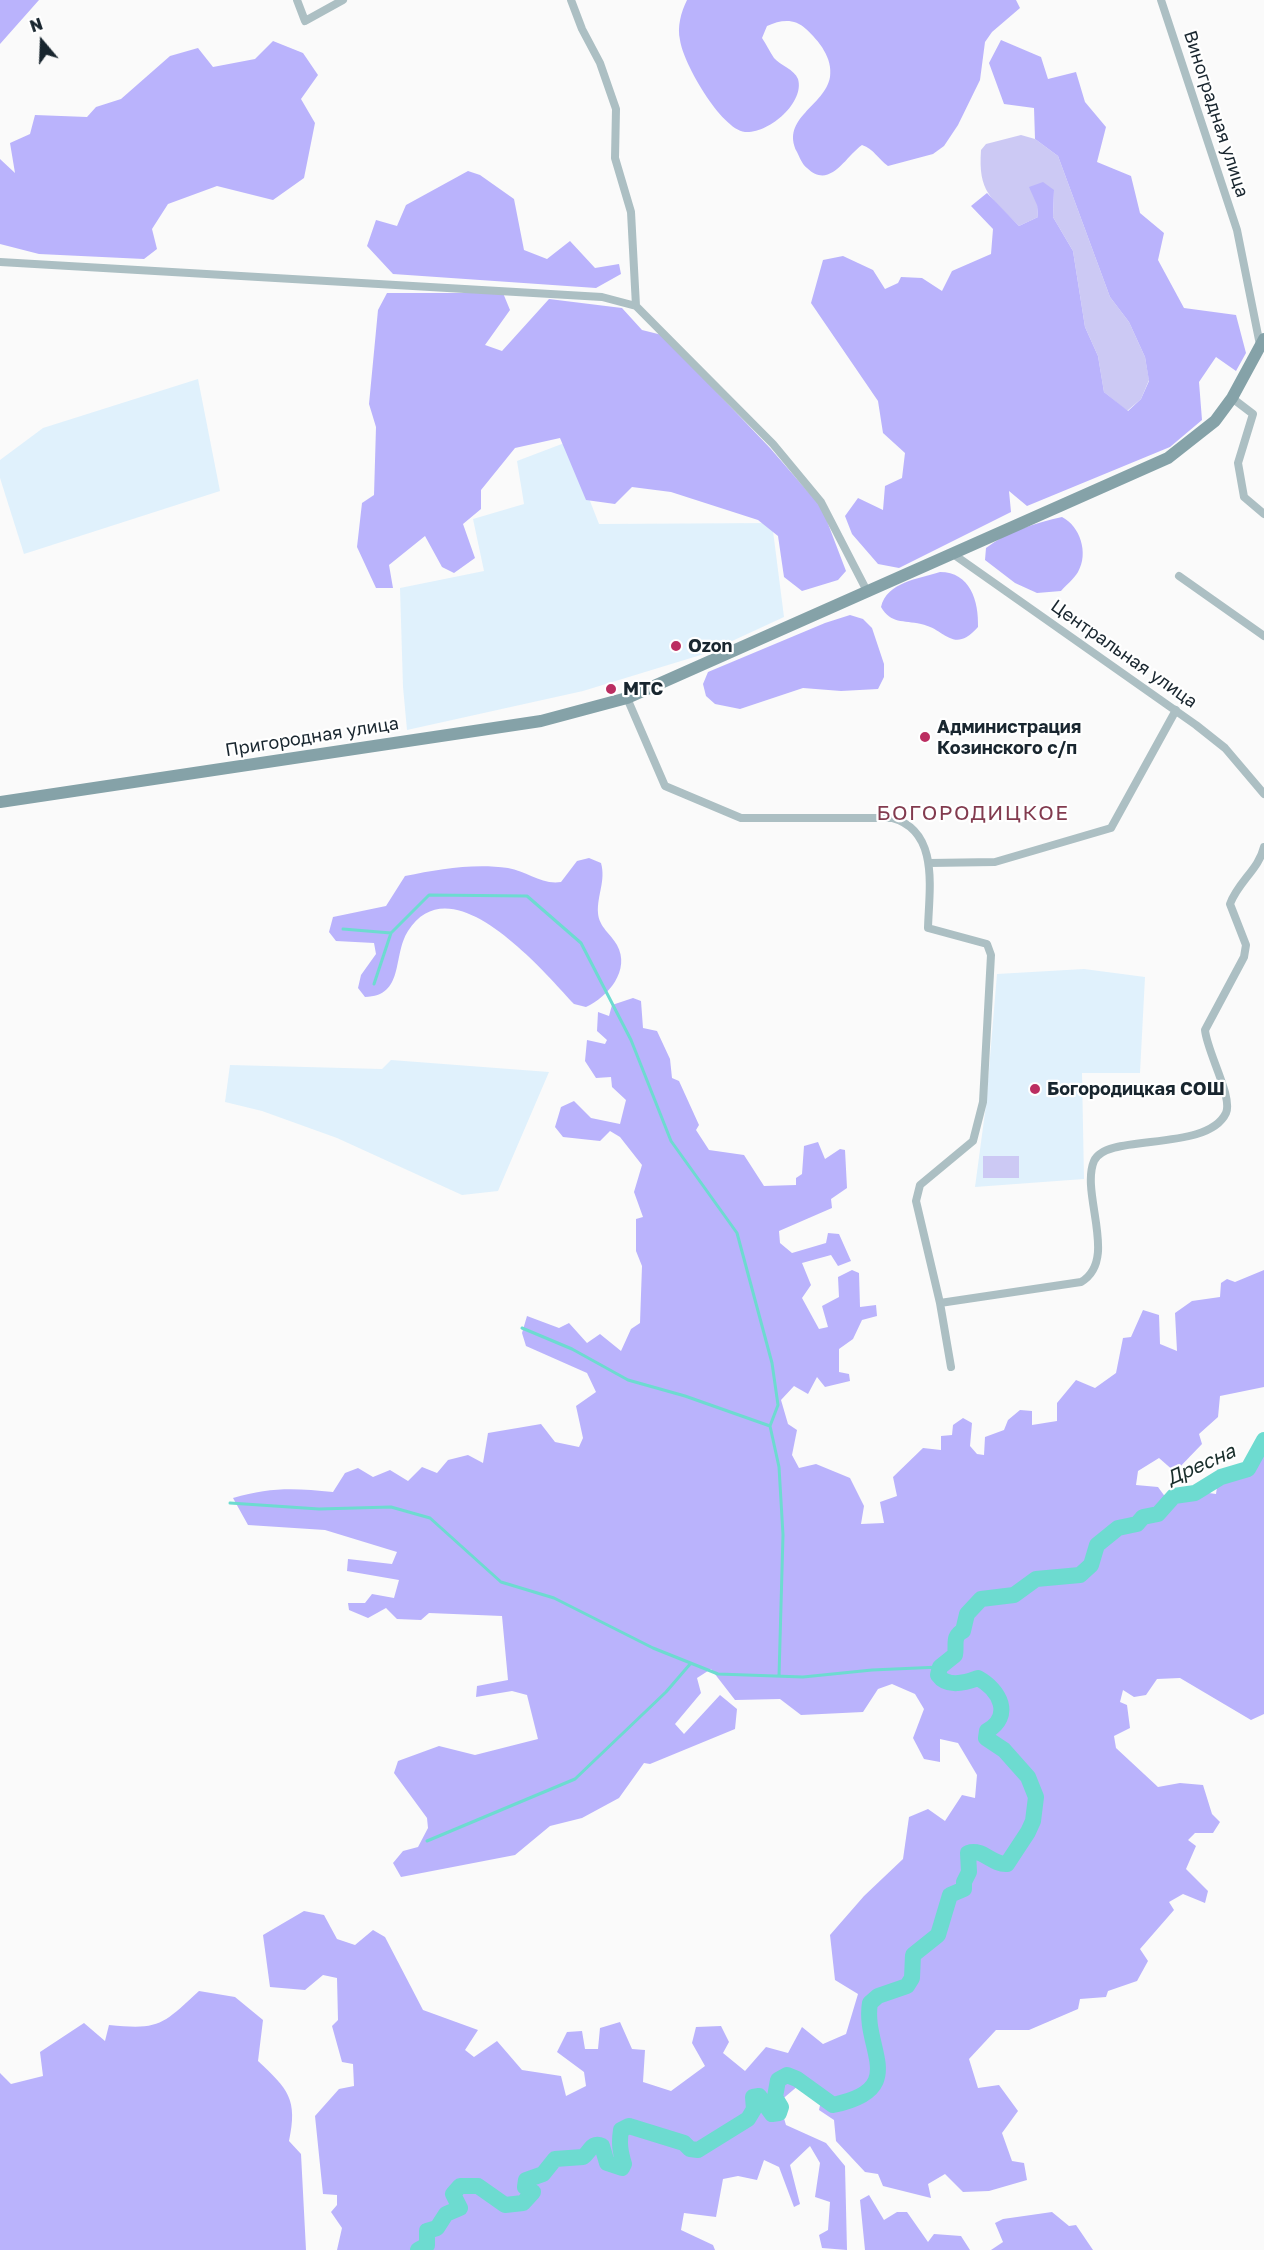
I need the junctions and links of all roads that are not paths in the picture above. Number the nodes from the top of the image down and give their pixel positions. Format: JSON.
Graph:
{"nodes":[{"id":1,"x":297,"y":0,"type":"edge"},
{"id":2,"x":343,"y":0,"type":"edge"},
{"id":3,"x":571,"y":0,"type":"edge"},
{"id":4,"x":1161,"y":0,"type":"edge"},
{"id":5,"x":0,"y":262,"type":"edge"},
{"id":6,"x":636,"y":306,"type":"junction"},
{"id":7,"x":1262,"y":342,"type":"edge"},
{"id":8,"x":1232,"y":398,"type":"junction"},
{"id":9,"x":1264,"y":514,"type":"edge"},
{"id":10,"x":953,"y":554,"type":"junction"},
{"id":11,"x":1179,"y":576,"type":"dead end"},
{"id":12,"x":868,"y":593,"type":"junction"},
{"id":13,"x":1264,"y":636,"type":"edge"},
{"id":14,"x":627,"y":698,"type":"junction"},
{"id":15,"x":1176,"y":710,"type":"junction"},
{"id":16,"x":1264,"y":794,"type":"edge"},
{"id":17,"x":0,"y":802,"type":"edge"},
{"id":18,"x":1264,"y":847,"type":"edge"},
{"id":19,"x":929,"y":863,"type":"junction"},
{"id":20,"x":940,"y":1303,"type":"junction"},
{"id":21,"x":951,"y":1367,"type":"dead end"}],
"edges":[{"from":1,"to":2,"type":"street"},
{"from":3,"to":6,"type":"street"},
{"from":4,"to":7,"type":"street","name":"Виноградная улица"},
{"from":5,"to":6,"type":"street"},
{"from":6,"to":12,"type":"street"},
{"from":7,"to":8,"type":"street","name":"Пригородная улица"},
{"from":8,"to":9,"type":"street"},
{"from":8,"to":10,"type":"street","name":"Пригородная улица"},
{"from":10,"to":12,"type":"street","name":"Пригородная улица"},
{"from":10,"to":15,"type":"street","name":"Центральная улица"},
{"from":11,"to":13,"type":"street"},
{"from":12,"to":14,"type":"street","name":"Пригородная улица"},
{"from":14,"to":17,"type":"street","name":"Пригородная улица"},
{"from":14,"to":19,"type":"street"},
{"from":15,"to":16,"type":"street","name":"Центральная улица"},
{"from":15,"to":19,"type":"street"},
{"from":18,"to":20,"type":"street"},
{"from":19,"to":20,"type":"street"},
{"from":20,"to":21,"type":"street"}]}
